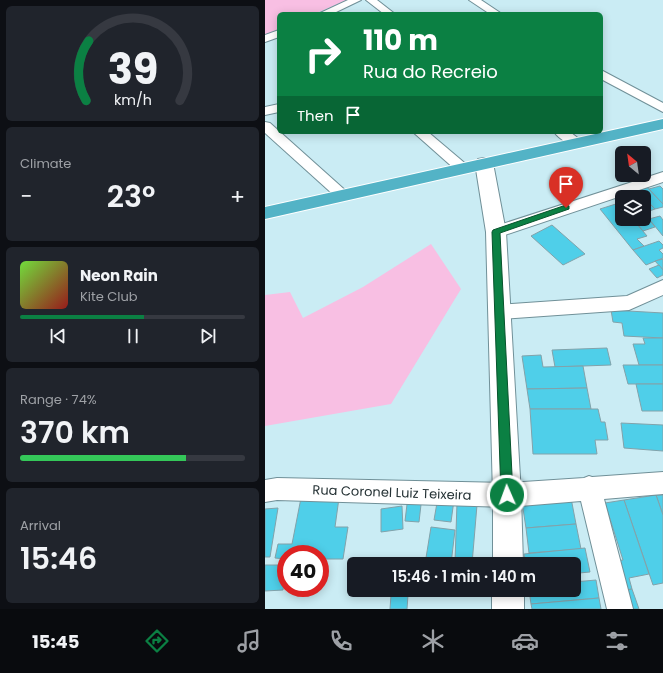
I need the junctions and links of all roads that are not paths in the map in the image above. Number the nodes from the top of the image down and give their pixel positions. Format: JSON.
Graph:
{"nodes":[{"id":1,"x":356,"y":0,"type":"edge"},
{"id":2,"x":371,"y":0,"type":"edge"},
{"id":3,"x":474,"y":0,"type":"edge"},
{"id":4,"x":328,"y":12,"type":"edge"},
{"id":5,"x":387,"y":12,"type":"edge"},
{"id":6,"x":494,"y":12,"type":"edge"},
{"id":7,"x":277,"y":34,"type":"edge"},
{"id":8,"x":265,"y":39,"type":"edge"},
{"id":9,"x":603,"y":75,"type":"edge"},
{"id":10,"x":277,"y":108,"type":"edge"},
{"id":11,"x":663,"y":108,"type":"edge"},
{"id":12,"x":265,"y":111,"type":"edge"},
{"id":13,"x":663,"y":124,"type":"edge"},
{"id":14,"x":265,"y":126,"type":"edge"},
{"id":15,"x":423,"y":134,"type":"edge"},
{"id":16,"x":564,"y":134,"type":"edge"},
{"id":17,"x":576,"y":142,"type":"junction"},
{"id":18,"x":473,"y":165,"type":"junction"},
{"id":19,"x":663,"y":177,"type":"edge"},
{"id":20,"x":341,"y":194,"type":"junction"},
{"id":21,"x":265,"y":213,"type":"edge"},
{"id":22,"x":496,"y":232,"type":"junction"},
{"id":23,"x":663,"y":287,"type":"edge"},
{"id":24,"x":499,"y":312,"type":"junction"},
{"id":25,"x":663,"y":482,"type":"edge"},
{"id":26,"x":589,"y":487,"type":"junction"},
{"id":27,"x":265,"y":491,"type":"edge"},
{"id":28,"x":507,"y":495,"type":"junction"},
{"id":29,"x":508,"y":557,"type":"edge"},
{"id":30,"x":508,"y":597,"type":"edge"},
{"id":31,"x":509,"y":609,"type":"edge"},
{"id":32,"x":620,"y":609,"type":"edge"}],
"edges":[{"from":1,"to":4,"type":"street"},
{"from":2,"to":5,"type":"street"},
{"from":3,"to":6,"type":"street"},
{"from":7,"to":8,"type":"street"},
{"from":9,"to":11,"type":"street"},
{"from":10,"to":12,"type":"street"},
{"from":13,"to":17,"type":"highway"},
{"from":14,"to":20,"type":"street"},
{"from":15,"to":18,"type":"street"},
{"from":16,"to":17,"type":"street"},
{"from":17,"to":18,"type":"highway"},
{"from":18,"to":20,"type":"highway"},
{"from":18,"to":22,"type":"street"},
{"from":19,"to":22,"type":"street"},
{"from":20,"to":21,"type":"highway"},
{"from":22,"to":24,"type":"street"},
{"from":23,"to":24,"type":"street"},
{"from":24,"to":28,"type":"street"},
{"from":25,"to":26,"type":"street","name":"Rua Coronel Luiz Teixeira"},
{"from":26,"to":28,"type":"street","name":"Rua Coronel Luiz Teixeira"},
{"from":26,"to":32,"type":"street"},
{"from":27,"to":28,"type":"street","name":"Rua Coronel Luiz Teixeira"},
{"from":28,"to":29,"type":"street"},
{"from":30,"to":31,"type":"street"}]}
